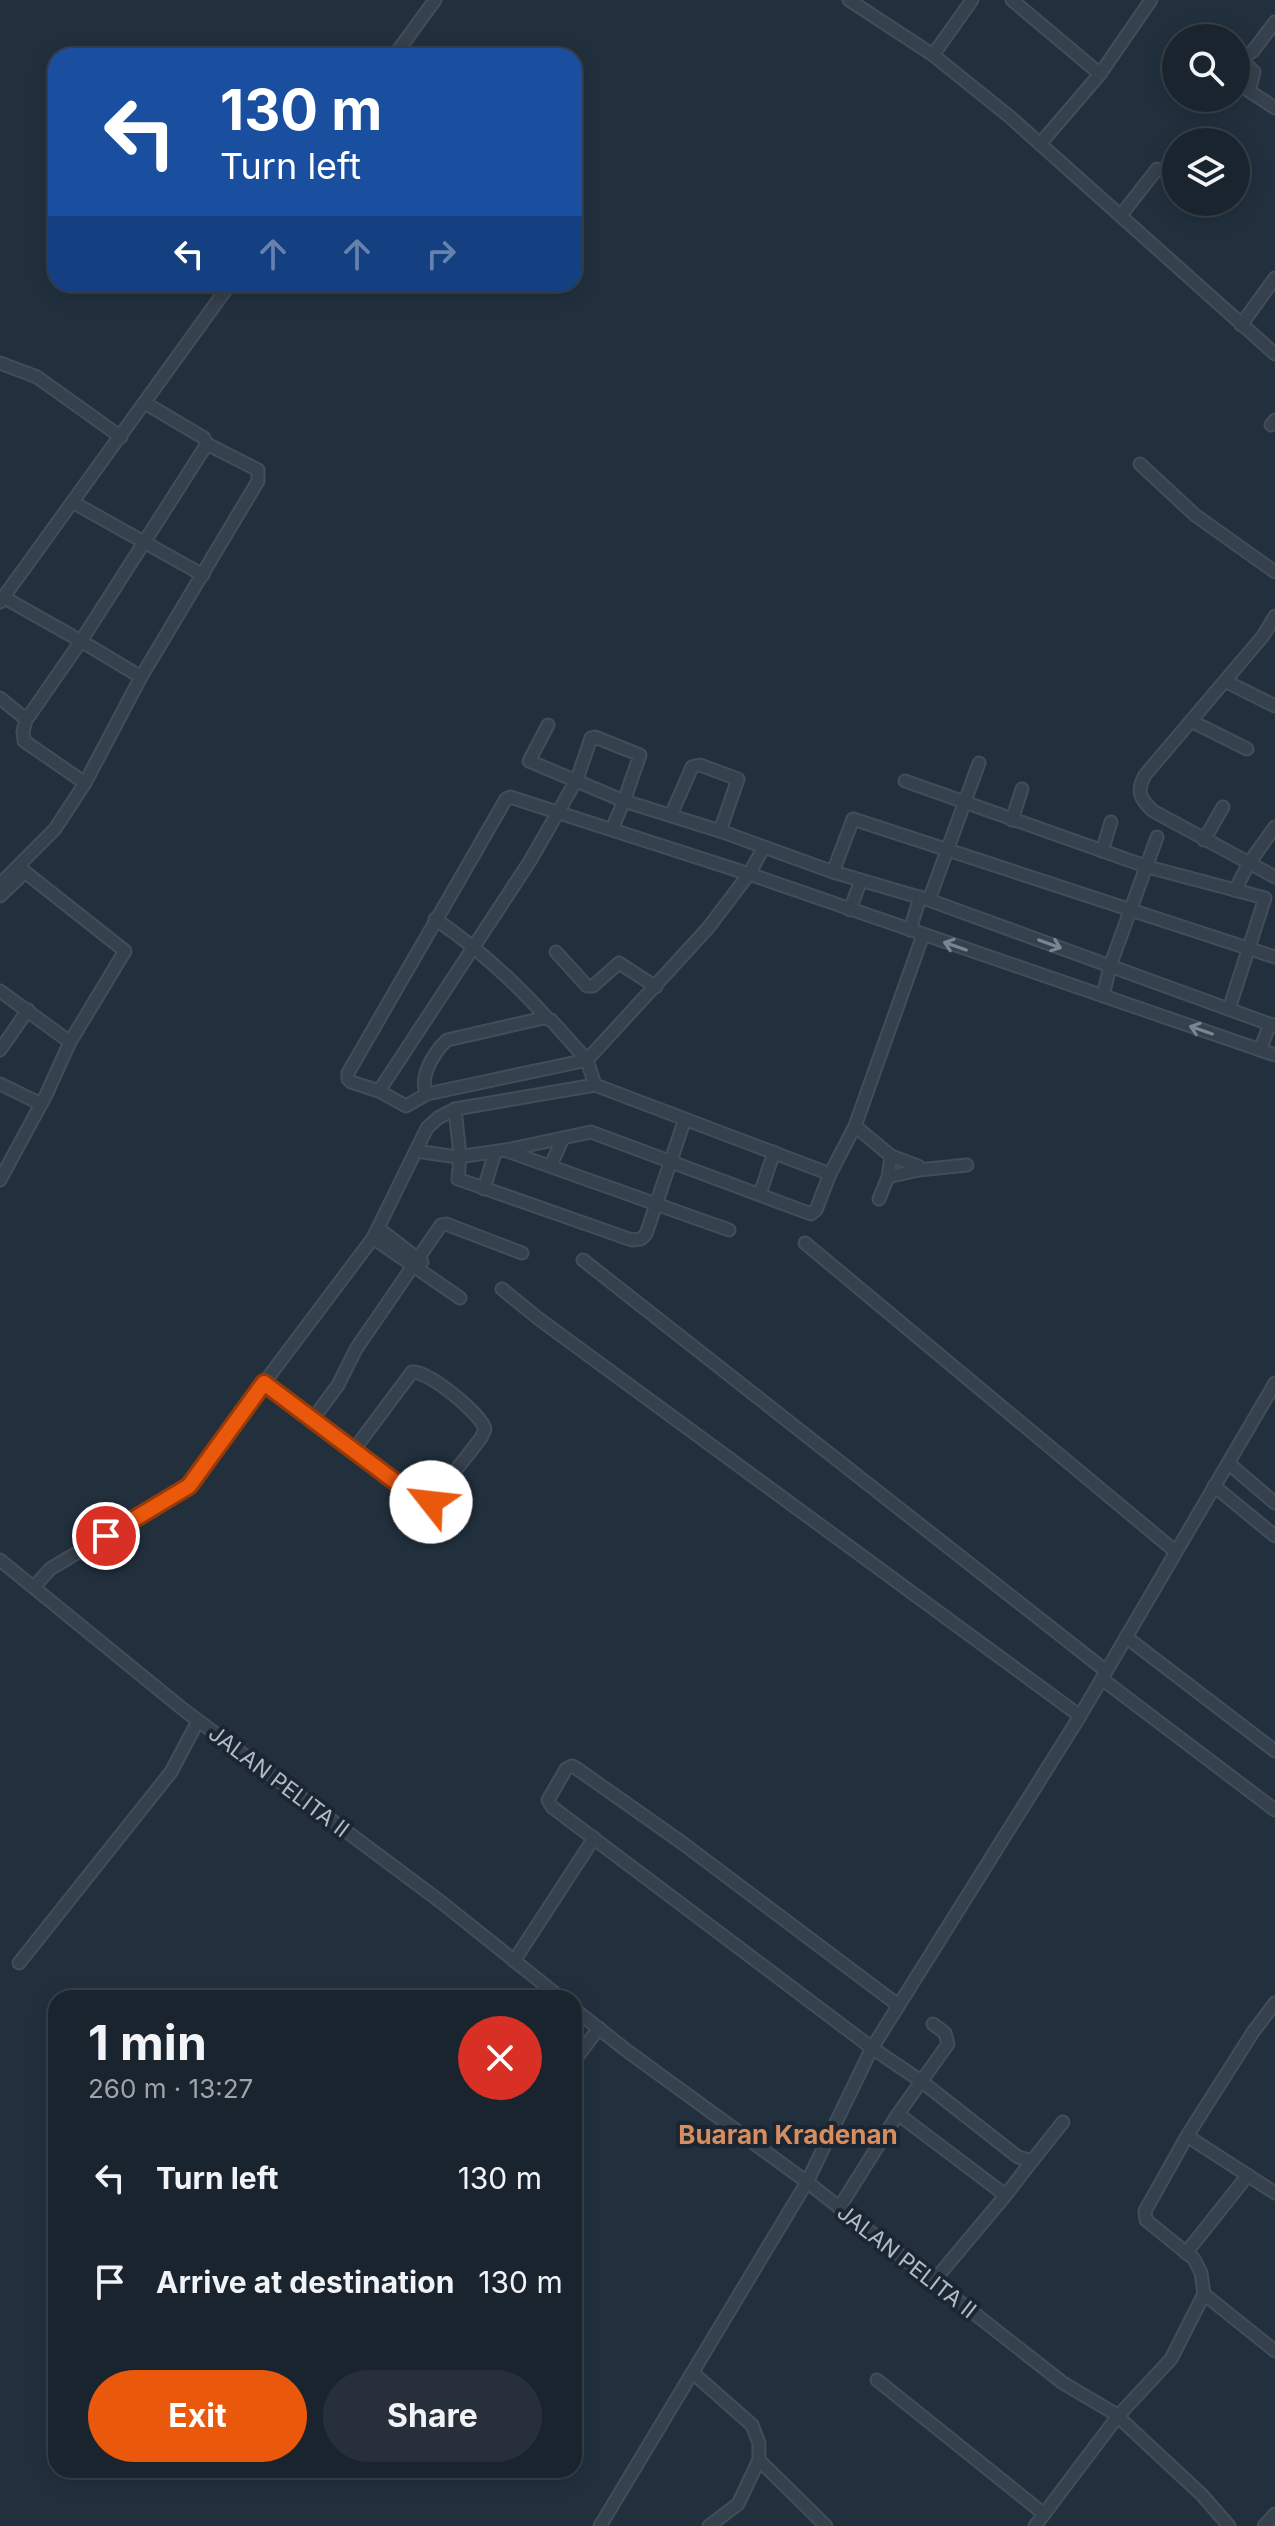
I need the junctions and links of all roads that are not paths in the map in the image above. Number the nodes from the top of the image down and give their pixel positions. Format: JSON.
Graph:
{"nodes":[{"id":1,"x":435,"y":0,"type":"edge"},
{"id":2,"x":849,"y":0,"type":"edge"},
{"id":3,"x":972,"y":0,"type":"edge"},
{"id":4,"x":1012,"y":0,"type":"edge"},
{"id":5,"x":1151,"y":0,"type":"edge"},
{"id":6,"x":1275,"y":22,"type":"edge"},
{"id":7,"x":400,"y":48,"type":"edge"},
{"id":8,"x":933,"y":55,"type":"junction"},
{"id":9,"x":1100,"y":74,"type":"junction"},
{"id":10,"x":1275,"y":108,"type":"edge"},
{"id":11,"x":1040,"y":144,"type":"junction"},
{"id":12,"x":1157,"y":169,"type":"dead end"},
{"id":13,"x":1121,"y":215,"type":"junction"},
{"id":14,"x":1274,"y":283,"type":"edge"},
{"id":15,"x":224,"y":292,"type":"edge"},
{"id":16,"x":1241,"y":325,"type":"junction"},
{"id":17,"x":1275,"y":354,"type":"edge"},
{"id":18,"x":0,"y":363,"type":"edge"},
{"id":19,"x":145,"y":403,"type":"junction"},
{"id":20,"x":121,"y":437,"type":"junction"},
{"id":21,"x":207,"y":444,"type":"junction"},
{"id":22,"x":1140,"y":464,"type":"dead end"},
{"id":23,"x":79,"y":505,"type":"junction"},
{"id":24,"x":143,"y":542,"type":"junction"},
{"id":25,"x":1275,"y":572,"type":"edge"},
{"id":26,"x":203,"y":575,"type":"junction"},
{"id":27,"x":7,"y":600,"type":"edge"},
{"id":28,"x":1275,"y":616,"type":"edge"},
{"id":29,"x":81,"y":641,"type":"junction"},
{"id":30,"x":141,"y":677,"type":"junction"},
{"id":31,"x":1225,"y":681,"type":"junction"},
{"id":32,"x":0,"y":698,"type":"edge"},
{"id":33,"x":1275,"y":706,"type":"edge"},
{"id":34,"x":27,"y":717,"type":"junction"},
{"id":35,"x":1191,"y":721,"type":"junction"},
{"id":36,"x":548,"y":725,"type":"dead end"},
{"id":37,"x":1247,"y":749,"type":"dead end"},
{"id":38,"x":979,"y":763,"type":"dead end"},
{"id":39,"x":577,"y":779,"type":"junction"},
{"id":40,"x":905,"y":781,"type":"dead end"},
{"id":41,"x":85,"y":783,"type":"junction"},
{"id":42,"x":1022,"y":789,"type":"dead end"},
{"id":43,"x":624,"y":801,"type":"junction"},
{"id":44,"x":965,"y":803,"type":"junction"},
{"id":45,"x":1223,"y":807,"type":"dead end"},
{"id":46,"x":559,"y":811,"type":"junction"},
{"id":47,"x":671,"y":815,"type":"junction"},
{"id":48,"x":1012,"y":820,"type":"junction"},
{"id":49,"x":1111,"y":822,"type":"dead end"},
{"id":50,"x":1275,"y":827,"type":"edge"},
{"id":51,"x":612,"y":829,"type":"junction"},
{"id":52,"x":720,"y":831,"type":"junction"},
{"id":53,"x":1157,"y":837,"type":"dead end"},
{"id":54,"x":1204,"y":840,"type":"junction"},
{"id":55,"x":764,"y":847,"type":"junction"},
{"id":56,"x":947,"y":850,"type":"junction"},
{"id":57,"x":1102,"y":851,"type":"junction"},
{"id":58,"x":1247,"y":866,"type":"junction"},
{"id":59,"x":1148,"y":867,"type":"junction"},
{"id":60,"x":23,"y":869,"type":"junction"},
{"id":61,"x":833,"y":872,"type":"junction"},
{"id":62,"x":749,"y":874,"type":"junction"},
{"id":63,"x":1275,"y":877,"type":"edge"},
{"id":64,"x":861,"y":880,"type":"junction"},
{"id":65,"x":0,"y":884,"type":"edge"},
{"id":66,"x":1235,"y":890,"type":"junction"},
{"id":67,"x":0,"y":896,"type":"edge"},
{"id":68,"x":924,"y":898,"type":"junction"},
{"id":69,"x":1270,"y":900,"type":"edge"},
{"id":70,"x":850,"y":910,"type":"junction"},
{"id":71,"x":1131,"y":911,"type":"junction"},
{"id":72,"x":435,"y":919,"type":"junction"},
{"id":73,"x":910,"y":930,"type":"junction"},
{"id":74,"x":923,"y":935,"type":"junction"},
{"id":75,"x":474,"y":945,"type":"junction"},
{"id":76,"x":1247,"y":948,"type":"junction"},
{"id":77,"x":556,"y":952,"type":"dead end"},
{"id":78,"x":1275,"y":957,"type":"edge"},
{"id":79,"x":1110,"y":966,"type":"junction"},
{"id":80,"x":656,"y":987,"type":"junction"},
{"id":81,"x":0,"y":991,"type":"edge"},
{"id":82,"x":1103,"y":996,"type":"junction"},
{"id":83,"x":1229,"y":1009,"type":"junction"},
{"id":84,"x":28,"y":1010,"type":"junction"},
{"id":85,"x":548,"y":1019,"type":"junction"},
{"id":86,"x":1273,"y":1025,"type":"edge"},
{"id":87,"x":70,"y":1042,"type":"junction"},
{"id":88,"x":0,"y":1050,"type":"edge"},
{"id":89,"x":1260,"y":1050,"type":"junction"},
{"id":90,"x":1275,"y":1055,"type":"edge"},
{"id":91,"x":592,"y":1072,"type":"junction"},
{"id":92,"x":0,"y":1084,"type":"edge"},
{"id":93,"x":379,"y":1091,"type":"junction"},
{"id":94,"x":427,"y":1094,"type":"junction"},
{"id":95,"x":41,"y":1104,"type":"junction"},
{"id":96,"x":455,"y":1109,"type":"junction"},
{"id":97,"x":685,"y":1119,"type":"junction"},
{"id":98,"x":855,"y":1126,"type":"junction"},
{"id":99,"x":563,"y":1138,"type":"junction"},
{"id":100,"x":416,"y":1151,"type":"junction"},
{"id":101,"x":501,"y":1151,"type":"junction"},
{"id":102,"x":774,"y":1152,"type":"junction"},
{"id":103,"x":460,"y":1156,"type":"junction"},
{"id":104,"x":891,"y":1156,"type":"junction"},
{"id":105,"x":669,"y":1160,"type":"junction"},
{"id":106,"x":551,"y":1165,"type":"junction"},
{"id":107,"x":967,"y":1165,"type":"dead end"},
{"id":108,"x":918,"y":1170,"type":"junction"},
{"id":109,"x":830,"y":1174,"type":"junction"},
{"id":110,"x":888,"y":1177,"type":"junction"},
{"id":111,"x":0,"y":1180,"type":"edge"},
{"id":112,"x":484,"y":1189,"type":"junction"},
{"id":113,"x":760,"y":1194,"type":"junction"},
{"id":114,"x":879,"y":1199,"type":"dead end"},
{"id":115,"x":657,"y":1204,"type":"junction"},
{"id":116,"x":729,"y":1230,"type":"dead end"},
{"id":117,"x":376,"y":1233,"type":"junction"},
{"id":118,"x":805,"y":1243,"type":"dead end"},
{"id":119,"x":522,"y":1253,"type":"dead end"},
{"id":120,"x":583,"y":1260,"type":"dead end"},
{"id":121,"x":416,"y":1262,"type":"junction"},
{"id":122,"x":502,"y":1289,"type":"dead end"},
{"id":123,"x":465,"y":1298,"type":"dead end"},
{"id":124,"x":264,"y":1383,"type":"junction"},
{"id":125,"x":1275,"y":1383,"type":"edge"},
{"id":126,"x":313,"y":1419,"type":"junction"},
{"id":127,"x":353,"y":1451,"type":"junction"},
{"id":128,"x":1228,"y":1463,"type":"junction"},
{"id":129,"x":1214,"y":1486,"type":"junction"},
{"id":130,"x":1275,"y":1503,"type":"edge"},
{"id":131,"x":1275,"y":1536,"type":"edge"},
{"id":132,"x":1176,"y":1552,"type":"junction"},
{"id":133,"x":0,"y":1560,"type":"edge"},
{"id":134,"x":29,"y":1583,"type":"junction"},
{"id":135,"x":1126,"y":1637,"type":"junction"},
{"id":136,"x":1104,"y":1675,"type":"junction"},
{"id":137,"x":1080,"y":1716,"type":"junction"},
{"id":138,"x":198,"y":1721,"type":"junction"},
{"id":139,"x":1275,"y":1751,"type":"edge"},
{"id":140,"x":1275,"y":1810,"type":"edge"},
{"id":141,"x":594,"y":1838,"type":"junction"},
{"id":142,"x":514,"y":1961,"type":"junction"},
{"id":143,"x":19,"y":1963,"type":"dead end"},
{"id":144,"x":551,"y":1990,"type":"edge"},
{"id":145,"x":1275,"y":2003,"type":"edge"},
{"id":146,"x":898,"y":2005,"type":"junction"},
{"id":147,"x":582,"y":2015,"type":"edge"},
{"id":148,"x":933,"y":2024,"type":"dead end"},
{"id":149,"x":599,"y":2028,"type":"junction"},
{"id":150,"x":872,"y":2048,"type":"junction"},
{"id":151,"x":582,"y":2050,"type":"edge"},
{"id":152,"x":921,"y":2081,"type":"junction"},
{"id":153,"x":898,"y":2114,"type":"junction"},
{"id":154,"x":1063,"y":2122,"type":"dead end"},
{"id":155,"x":1187,"y":2136,"type":"junction"},
{"id":156,"x":1032,"y":2161,"type":"junction"},
{"id":157,"x":1248,"y":2175,"type":"junction"},
{"id":158,"x":807,"y":2182,"type":"junction"},
{"id":159,"x":1275,"y":2193,"type":"edge"},
{"id":160,"x":1005,"y":2196,"type":"junction"},
{"id":161,"x":839,"y":2208,"type":"junction"},
{"id":162,"x":1186,"y":2253,"type":"junction"},
{"id":163,"x":933,"y":2282,"type":"junction"},
{"id":164,"x":1204,"y":2294,"type":"junction"},
{"id":165,"x":1275,"y":2351,"type":"edge"},
{"id":166,"x":691,"y":2376,"type":"junction"},
{"id":167,"x":877,"y":2380,"type":"dead end"},
{"id":168,"x":1118,"y":2416,"type":"junction"},
{"id":169,"x":759,"y":2460,"type":"junction"},
{"id":170,"x":1044,"y":2514,"type":"junction"},
{"id":171,"x":1275,"y":2514,"type":"edge"},
{"id":172,"x":600,"y":2526,"type":"edge"},
{"id":173,"x":709,"y":2526,"type":"edge"},
{"id":174,"x":826,"y":2526,"type":"edge"},
{"id":175,"x":1035,"y":2526,"type":"edge"},
{"id":176,"x":1229,"y":2526,"type":"edge"},
{"id":177,"x":1264,"y":2526,"type":"edge"}],
"edges":[{"from":1,"to":7,"type":"street"},
{"from":2,"to":8,"type":"street"},
{"from":3,"to":8,"type":"street"},
{"from":4,"to":9,"type":"street"},
{"from":5,"to":9,"type":"street"},
{"from":6,"to":10,"type":"street"},
{"from":8,"to":11,"type":"street"},
{"from":9,"to":11,"type":"street"},
{"from":11,"to":13,"type":"street"},
{"from":12,"to":13,"type":"street"},
{"from":13,"to":16,"type":"street"},
{"from":14,"to":16,"type":"street"},
{"from":15,"to":19,"type":"street"},
{"from":16,"to":17,"type":"street"},
{"from":18,"to":20,"type":"street"},
{"from":19,"to":20,"type":"street"},
{"from":19,"to":21,"type":"street"},
{"from":20,"to":23,"type":"street"},
{"from":21,"to":24,"type":"street"},
{"from":21,"to":26,"type":"street"},
{"from":22,"to":25,"type":"street"},
{"from":23,"to":24,"type":"street"},
{"from":23,"to":27,"type":"street"},
{"from":24,"to":26,"type":"street"},
{"from":24,"to":29,"type":"street"},
{"from":26,"to":30,"type":"street"},
{"from":27,"to":29,"type":"street"},
{"from":28,"to":31,"type":"street"},
{"from":29,"to":30,"type":"street"},
{"from":29,"to":34,"type":"street"},
{"from":30,"to":41,"type":"street"},
{"from":31,"to":33,"type":"street"},
{"from":31,"to":35,"type":"street"},
{"from":32,"to":34,"type":"street"},
{"from":34,"to":41,"type":"street"},
{"from":35,"to":37,"type":"street"},
{"from":35,"to":54,"type":"street"},
{"from":36,"to":39,"type":"street"},
{"from":38,"to":44,"type":"street"},
{"from":39,"to":43,"type":"street"},
{"from":39,"to":43,"type":"street"},
{"from":39,"to":46,"type":"street"},
{"from":40,"to":44,"type":"street"},
{"from":41,"to":60,"type":"street"},
{"from":42,"to":48,"type":"street"},
{"from":43,"to":47,"type":"street"},
{"from":43,"to":51,"type":"street"},
{"from":44,"to":48,"type":"street"},
{"from":44,"to":56,"type":"street"},
{"from":45,"to":54,"type":"street"},
{"from":46,"to":51,"type":"street"},
{"from":46,"to":72,"type":"street"},
{"from":46,"to":75,"type":"street"},
{"from":47,"to":52,"type":"street"},
{"from":47,"to":52,"type":"street"},
{"from":48,"to":57,"type":"street"},
{"from":49,"to":57,"type":"street"},
{"from":50,"to":58,"type":"street"},
{"from":51,"to":62,"type":"street"},
{"from":52,"to":55,"type":"street"},
{"from":53,"to":59,"type":"street"},
{"from":54,"to":58,"type":"street"},
{"from":55,"to":61,"type":"street"},
{"from":55,"to":62,"type":"street"},
{"from":56,"to":61,"type":"street"},
{"from":56,"to":68,"type":"street"},
{"from":56,"to":71,"type":"street"},
{"from":57,"to":59,"type":"street"},
{"from":58,"to":63,"type":"street"},
{"from":58,"to":66,"type":"street"},
{"from":59,"to":66,"type":"street"},
{"from":59,"to":71,"type":"street"},
{"from":60,"to":65,"type":"street"},
{"from":60,"to":67,"type":"street"},
{"from":60,"to":87,"type":"street"},
{"from":61,"to":64,"type":"street"},
{"from":62,"to":70,"type":"street"},
{"from":62,"to":80,"type":"street"},
{"from":64,"to":68,"type":"street"},
{"from":64,"to":70,"type":"street"},
{"from":66,"to":69,"type":"street"},
{"from":68,"to":73,"type":"street"},
{"from":68,"to":79,"type":"street","one_way":true},
{"from":69,"to":76,"type":"street"},
{"from":70,"to":73,"type":"street"},
{"from":71,"to":76,"type":"street"},
{"from":71,"to":79,"type":"street"},
{"from":72,"to":75,"type":"street"},
{"from":72,"to":93,"type":"street"},
{"from":73,"to":74,"type":"street"},
{"from":82,"to":74,"type":"street","one_way":true},
{"from":74,"to":98,"type":"street"},
{"from":75,"to":85,"type":"street"},
{"from":75,"to":93,"type":"street"},
{"from":76,"to":78,"type":"street"},
{"from":76,"to":83,"type":"street"},
{"from":77,"to":80,"type":"street"},
{"from":79,"to":82,"type":"street"},
{"from":79,"to":83,"type":"street"},
{"from":80,"to":91,"type":"street"},
{"from":81,"to":84,"type":"street"},
{"from":89,"to":82,"type":"street","one_way":true},
{"from":83,"to":86,"type":"street"},
{"from":84,"to":87,"type":"street"},
{"from":84,"to":88,"type":"street"},
{"from":85,"to":91,"type":"street"},
{"from":85,"to":94,"type":"street"},
{"from":86,"to":89,"type":"street"},
{"from":87,"to":95,"type":"street"},
{"from":89,"to":90,"type":"street"},
{"from":91,"to":94,"type":"street"},
{"from":91,"to":96,"type":"street"},
{"from":91,"to":97,"type":"street"},
{"from":92,"to":95,"type":"street"},
{"from":93,"to":94,"type":"street"},
{"from":95,"to":111,"type":"street"},
{"from":96,"to":100,"type":"street"},
{"from":96,"to":103,"type":"street"},
{"from":97,"to":102,"type":"street"},
{"from":97,"to":105,"type":"street"},
{"from":98,"to":104,"type":"street"},
{"from":98,"to":109,"type":"street"},
{"from":99,"to":101,"type":"street"},
{"from":99,"to":105,"type":"street"},
{"from":99,"to":106,"type":"street"},
{"from":100,"to":103,"type":"street"},
{"from":100,"to":117,"type":"street"},
{"from":101,"to":103,"type":"street"},
{"from":101,"to":106,"type":"street"},
{"from":101,"to":112,"type":"street"},
{"from":102,"to":109,"type":"street"},
{"from":102,"to":113,"type":"street"},
{"from":103,"to":112,"type":"street"},
{"from":104,"to":108,"type":"street"},
{"from":104,"to":110,"type":"street"},
{"from":105,"to":113,"type":"street"},
{"from":105,"to":115,"type":"street"},
{"from":106,"to":115,"type":"street"},
{"from":107,"to":108,"type":"street"},
{"from":108,"to":110,"type":"street"},
{"from":109,"to":113,"type":"street"},
{"from":110,"to":114,"type":"street"},
{"from":112,"to":115,"type":"street"},
{"from":115,"to":116,"type":"street"},
{"from":117,"to":121,"type":"street"},
{"from":117,"to":124,"type":"street"},
{"from":118,"to":132,"type":"street"},
{"from":119,"to":121,"type":"street"},
{"from":120,"to":136,"type":"street"},
{"from":121,"to":123,"type":"street"},
{"from":121,"to":126,"type":"street"},
{"from":122,"to":137,"type":"street"},
{"from":124,"to":126,"type":"street"},
{"from":124,"to":134,"type":"street"},
{"from":125,"to":128,"type":"street"},
{"from":126,"to":127,"type":"street"},
{"from":127,"to":127,"type":"street"},
{"from":128,"to":129,"type":"street"},
{"from":128,"to":130,"type":"street"},
{"from":129,"to":131,"type":"street"},
{"from":129,"to":132,"type":"street"},
{"from":132,"to":135,"type":"street"},
{"from":133,"to":134,"type":"street","name":"JALAN PELITA II"},
{"from":134,"to":138,"type":"street","name":"JALAN PELITA II"},
{"from":135,"to":136,"type":"street"},
{"from":135,"to":139,"type":"street"},
{"from":136,"to":137,"type":"street"},
{"from":136,"to":140,"type":"street"},
{"from":137,"to":146,"type":"street"},
{"from":138,"to":142,"type":"street","name":"JALAN PELITA II"},
{"from":138,"to":143,"type":"street"},
{"from":141,"to":142,"type":"street"},
{"from":141,"to":146,"type":"street"},
{"from":141,"to":150,"type":"street"},
{"from":142,"to":144,"type":"street","name":"JALAN PELITA II"},
{"from":145,"to":155,"type":"street"},
{"from":146,"to":150,"type":"street"},
{"from":147,"to":149,"type":"street","name":"JALAN PELITA II"},
{"from":148,"to":152,"type":"street"},
{"from":149,"to":151,"type":"street"},
{"from":149,"to":158,"type":"street","name":"JALAN PELITA II"},
{"from":150,"to":152,"type":"street"},
{"from":150,"to":158,"type":"street"},
{"from":152,"to":153,"type":"street"},
{"from":152,"to":156,"type":"street"},
{"from":153,"to":160,"type":"street"},
{"from":153,"to":161,"type":"street"},
{"from":154,"to":156,"type":"street"},
{"from":155,"to":157,"type":"street"},
{"from":155,"to":162,"type":"street"},
{"from":156,"to":160,"type":"street"},
{"from":157,"to":159,"type":"street"},
{"from":157,"to":162,"type":"street"},
{"from":158,"to":161,"type":"street","name":"JALAN PELITA II"},
{"from":158,"to":166,"type":"street"},
{"from":160,"to":163,"type":"street"},
{"from":161,"to":163,"type":"street","name":"JALAN PELITA II"},
{"from":162,"to":164,"type":"street"},
{"from":163,"to":168,"type":"street","name":"JALAN PELITA II"},
{"from":164,"to":165,"type":"street"},
{"from":164,"to":168,"type":"street"},
{"from":166,"to":169,"type":"street"},
{"from":166,"to":172,"type":"street"},
{"from":167,"to":170,"type":"street"},
{"from":168,"to":170,"type":"street"},
{"from":168,"to":176,"type":"street","name":"JALAN PELITA II"},
{"from":169,"to":173,"type":"street"},
{"from":169,"to":174,"type":"street"},
{"from":170,"to":175,"type":"street"},
{"from":171,"to":177,"type":"street"}]}
